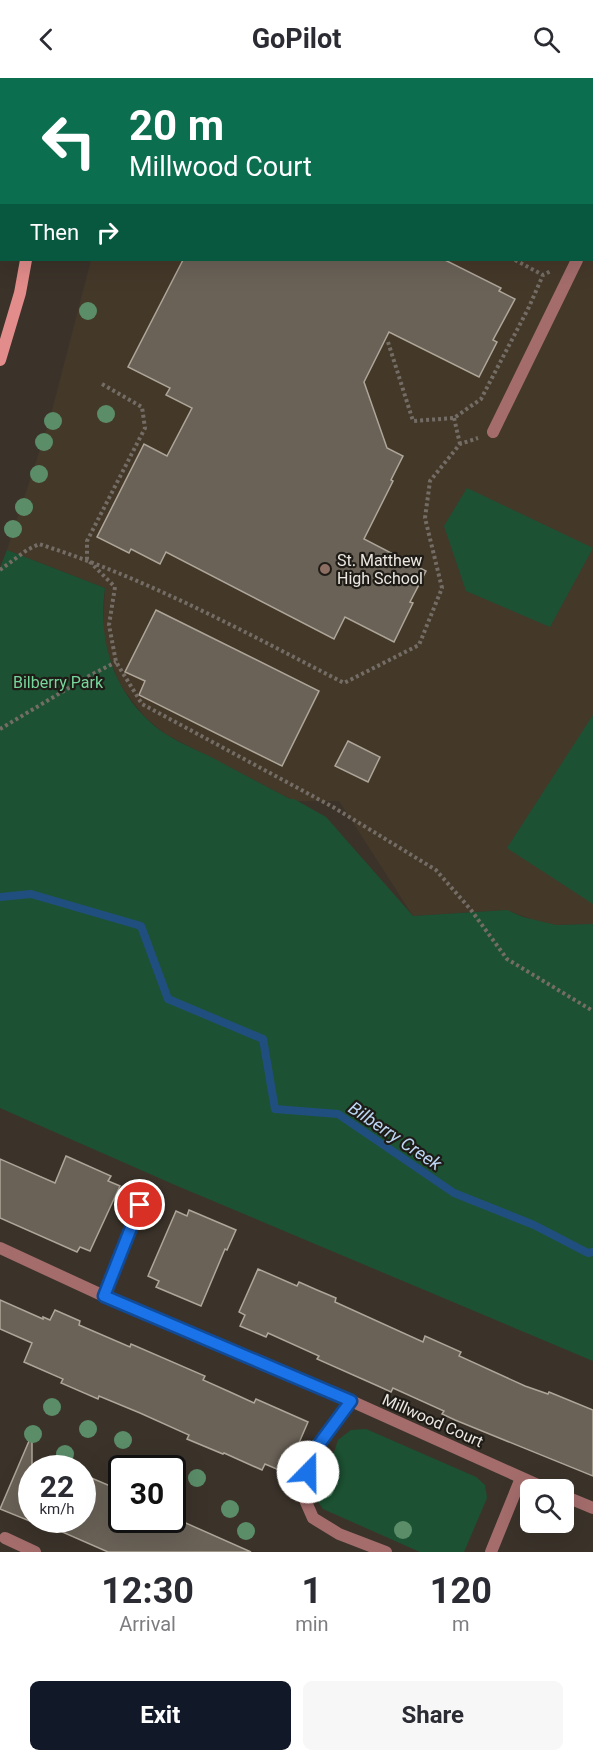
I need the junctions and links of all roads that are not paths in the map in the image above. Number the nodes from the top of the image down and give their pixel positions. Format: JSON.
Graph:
{"nodes":[{"id":1,"x":27,"y":261,"type":"edge"},
{"id":2,"x":577,"y":261,"type":"edge"},
{"id":3,"x":0,"y":360,"type":"edge"},
{"id":4,"x":493,"y":432,"type":"road end"},
{"id":5,"x":140,"y":1205,"type":"dead end"},
{"id":6,"x":0,"y":1248,"type":"edge"},
{"id":7,"x":104,"y":1296,"type":"junction"},
{"id":8,"x":351,"y":1401,"type":"junction"},
{"id":9,"x":521,"y":1478,"type":"joint"},
{"id":10,"x":574,"y":1500,"type":"edge"},
{"id":11,"x":593,"y":1508,"type":"edge"},
{"id":12,"x":5,"y":1538,"type":"dead end"},
{"id":13,"x":35,"y":1552,"type":"edge"},
{"id":14,"x":386,"y":1552,"type":"edge"},
{"id":15,"x":491,"y":1552,"type":"edge"}],
"edges":[{"from":1,"to":3,"type":"main road"},
{"from":2,"to":4,"type":"street"},
{"from":5,"to":7,"type":"street"},
{"from":6,"to":7,"type":"street","name":"Millwood Court"},
{"from":7,"to":8,"type":"street","name":"Millwood Court"},
{"from":8,"to":9,"type":"street","name":"Millwood Court"},
{"from":8,"to":14,"type":"street"},
{"from":9,"to":15,"type":"street"},
{"from":10,"to":11,"type":"street"},
{"from":12,"to":13,"type":"street"}]}
